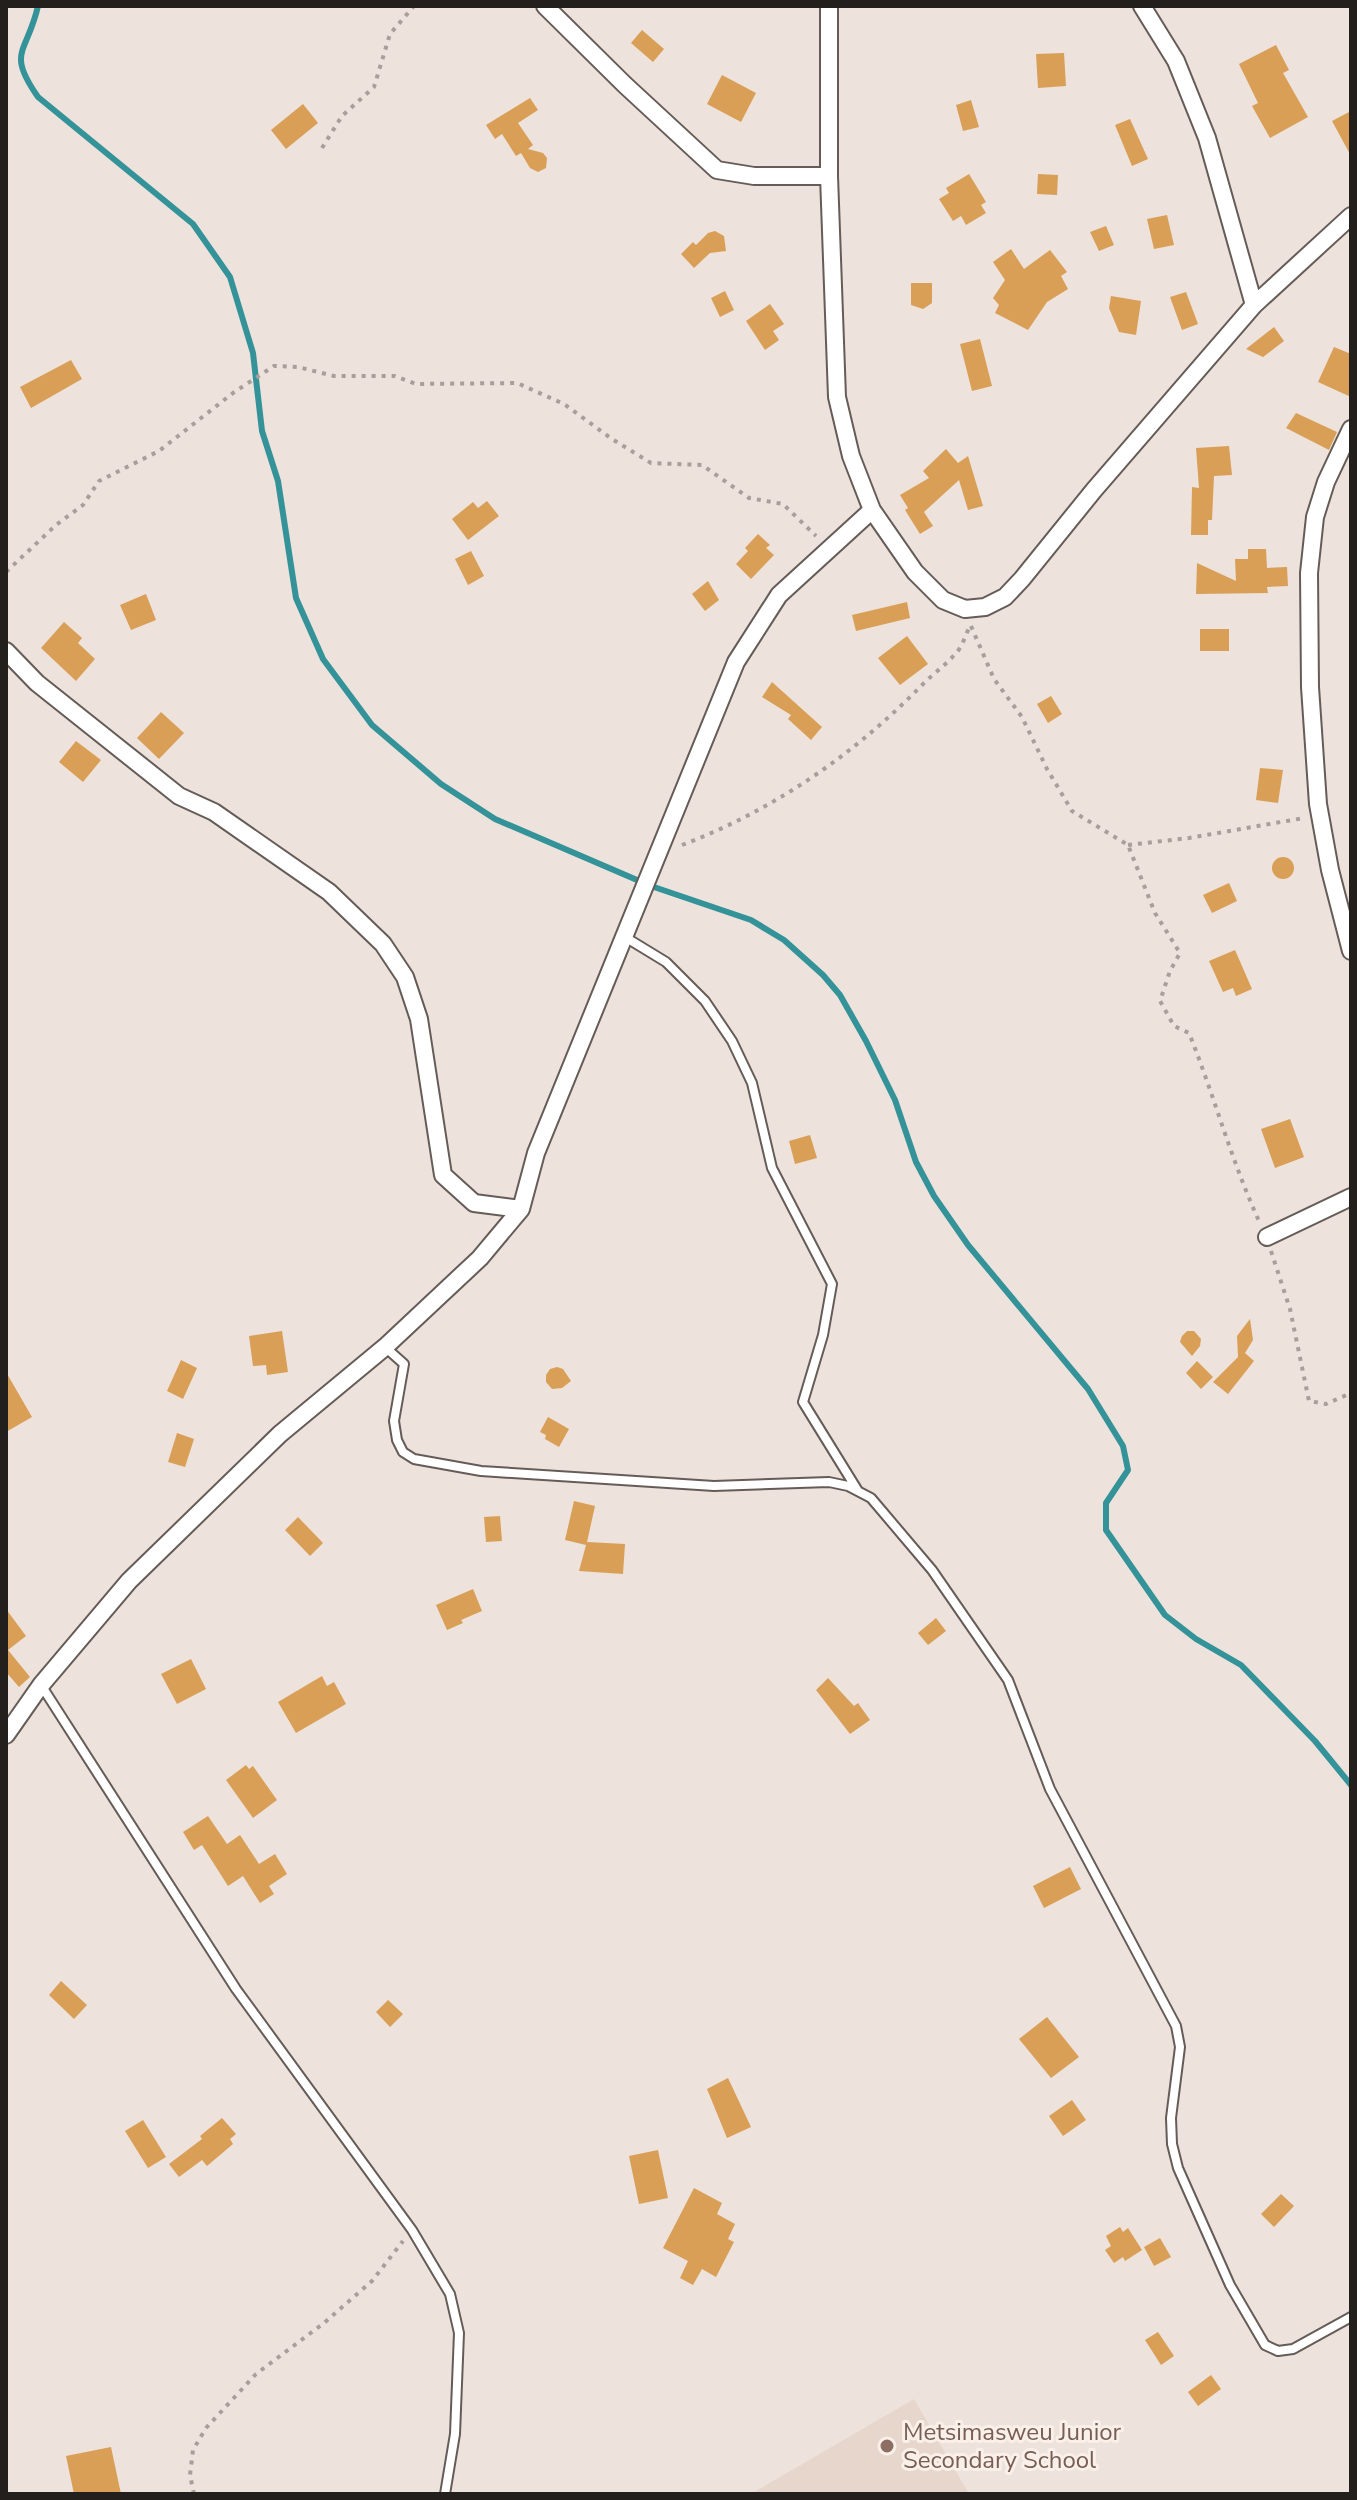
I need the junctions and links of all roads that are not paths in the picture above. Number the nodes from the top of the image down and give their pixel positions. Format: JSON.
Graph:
{"nodes":[{"id":1,"x":545,"y":6,"type":"edge"},
{"id":2,"x":829,"y":6,"type":"edge"},
{"id":3,"x":1142,"y":6,"type":"edge"},
{"id":4,"x":829,"y":176,"type":"junction"},
{"id":5,"x":1351,"y":216,"type":"edge"},
{"id":6,"x":1254,"y":305,"type":"junction"},
{"id":7,"x":1351,"y":429,"type":"edge"},
{"id":8,"x":872,"y":510,"type":"junction"},
{"id":9,"x":6,"y":651,"type":"edge"},
{"id":10,"x":628,"y":929,"type":"junction"},
{"id":11,"x":1351,"y":951,"type":"edge"},
{"id":12,"x":1351,"y":1197,"type":"edge"},
{"id":13,"x":521,"y":1209,"type":"junction"},
{"id":14,"x":1267,"y":1237,"type":"road end"},
{"id":15,"x":385,"y":1347,"type":"junction"},
{"id":16,"x":858,"y":1492,"type":"junction"},
{"id":17,"x":41,"y":1685,"type":"junction"},
{"id":18,"x":6,"y":1735,"type":"edge"},
{"id":19,"x":1351,"y":2317,"type":"edge"},
{"id":20,"x":445,"y":2494,"type":"edge"}],
"edges":[{"from":1,"to":4,"type":"street"},
{"from":2,"to":4,"type":"street"},
{"from":3,"to":6,"type":"street"},
{"from":4,"to":8,"type":"street"},
{"from":5,"to":6,"type":"street"},
{"from":6,"to":8,"type":"street"},
{"from":7,"to":11,"type":"street"},
{"from":8,"to":10,"type":"street"},
{"from":9,"to":13,"type":"street"},
{"from":10,"to":13,"type":"street"},
{"from":10,"to":16,"type":"lane"},
{"from":12,"to":14,"type":"street"},
{"from":13,"to":15,"type":"street"},
{"from":15,"to":16,"type":"lane"},
{"from":15,"to":17,"type":"street"},
{"from":16,"to":19,"type":"lane"},
{"from":17,"to":18,"type":"street"},
{"from":17,"to":20,"type":"lane"}]}
